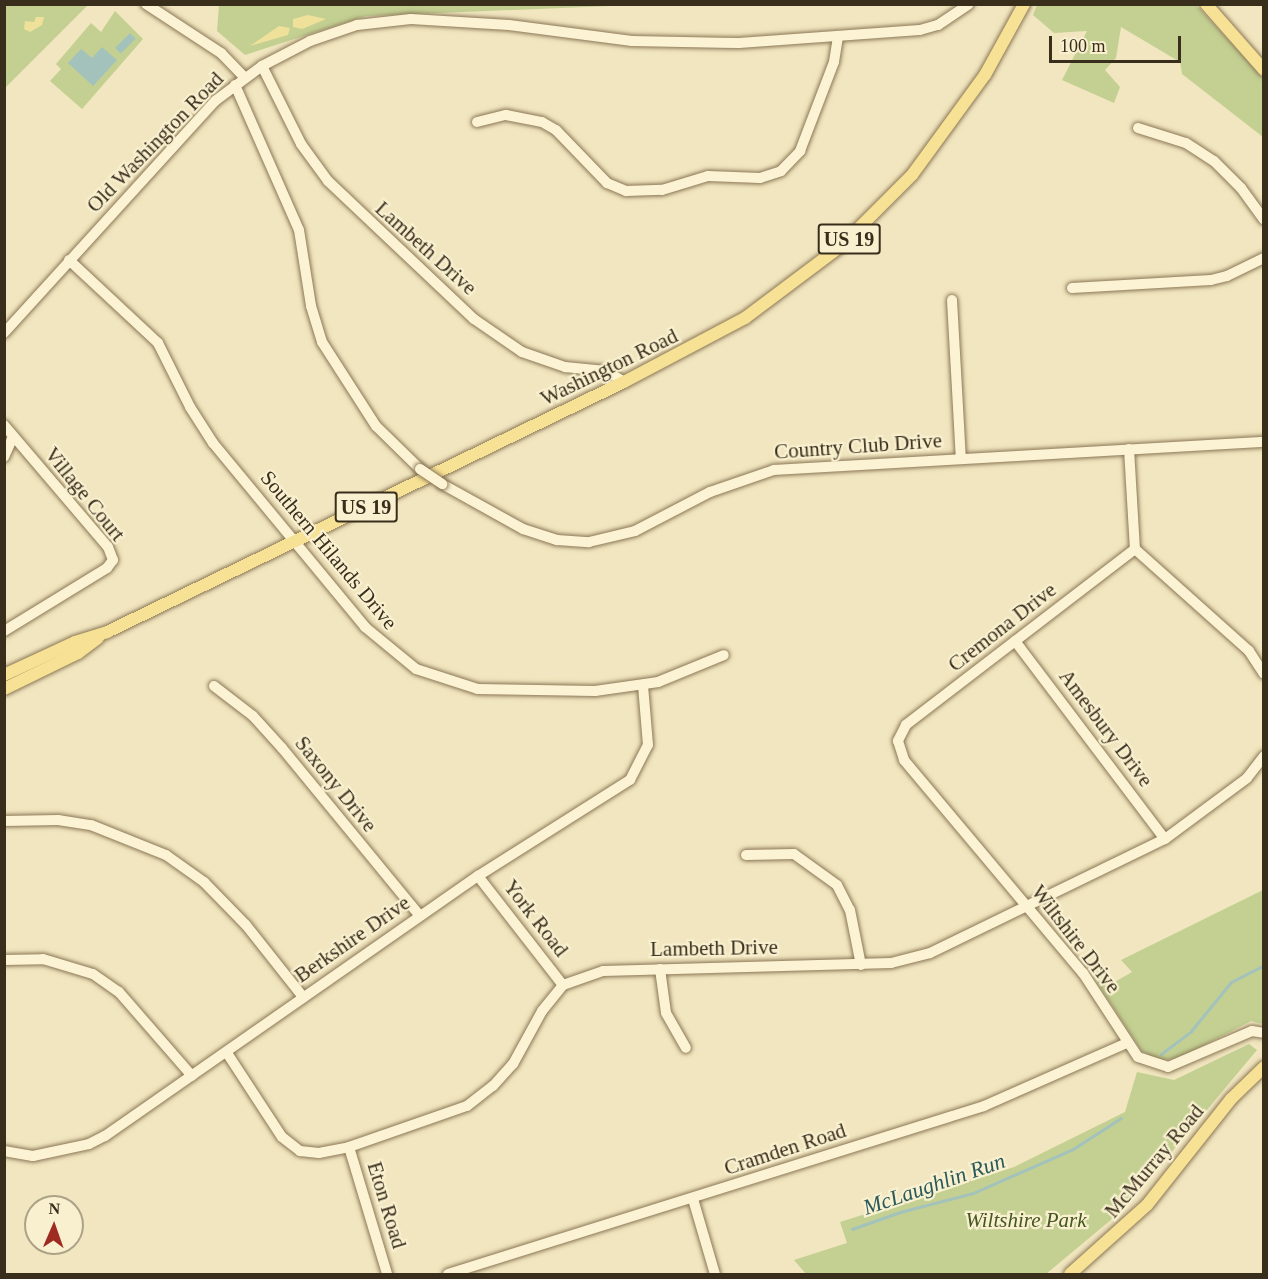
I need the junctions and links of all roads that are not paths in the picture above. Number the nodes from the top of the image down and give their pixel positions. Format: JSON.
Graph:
{"nodes":[{"id":1,"x":146,"y":4,"type":"edge"},
{"id":2,"x":969,"y":4,"type":"edge"},
{"id":3,"x":1024,"y":4,"type":"edge"},
{"id":4,"x":1206,"y":4,"type":"edge"},
{"id":5,"x":838,"y":37,"type":"junction"},
{"id":6,"x":262,"y":66,"type":"junction"},
{"id":7,"x":1263,"y":70,"type":"edge"},
{"id":8,"x":245,"y":78,"type":"junction"},
{"id":9,"x":235,"y":85,"type":"junction"},
{"id":10,"x":477,"y":122,"type":"dead end"},
{"id":11,"x":1138,"y":128,"type":"dead end"},
{"id":12,"x":1263,"y":220,"type":"edge"},
{"id":13,"x":1263,"y":258,"type":"edge"},
{"id":14,"x":69,"y":261,"type":"junction"},
{"id":15,"x":1072,"y":288,"type":"dead end"},
{"id":16,"x":952,"y":300,"type":"dead end"},
{"id":17,"x":4,"y":333,"type":"edge"},
{"id":18,"x":624,"y":382,"type":"junction"},
{"id":19,"x":4,"y":425,"type":"edge"},
{"id":20,"x":13,"y":437,"type":"junction"},
{"id":21,"x":1263,"y":442,"type":"edge"},
{"id":22,"x":1130,"y":449,"type":"junction"},
{"id":23,"x":4,"y":457,"type":"edge"},
{"id":24,"x":961,"y":459,"type":"junction"},
{"id":25,"x":294,"y":542,"type":"junction"},
{"id":26,"x":1135,"y":549,"type":"junction"},
{"id":27,"x":4,"y":631,"type":"edge"},
{"id":28,"x":107,"y":632,"type":"junction"},
{"id":29,"x":1015,"y":641,"type":"junction"},
{"id":30,"x":724,"y":655,"type":"dead end"},
{"id":31,"x":1263,"y":674,"type":"edge"},
{"id":32,"x":4,"y":675,"type":"edge"},
{"id":33,"x":214,"y":686,"type":"dead end"},
{"id":34,"x":643,"y":686,"type":"junction"},
{"id":35,"x":4,"y":689,"type":"edge"},
{"id":36,"x":898,"y":741,"type":"joint"},
{"id":37,"x":1263,"y":756,"type":"edge"},
{"id":38,"x":4,"y":821,"type":"edge"},
{"id":39,"x":1165,"y":839,"type":"junction"},
{"id":40,"x":746,"y":855,"type":"dead end"},
{"id":41,"x":478,"y":876,"type":"junction"},
{"id":42,"x":1027,"y":907,"type":"junction"},
{"id":43,"x":420,"y":916,"type":"junction"},
{"id":44,"x":4,"y":960,"type":"edge"},
{"id":45,"x":861,"y":965,"type":"junction"},
{"id":46,"x":660,"y":969,"type":"junction"},
{"id":47,"x":563,"y":985,"type":"junction"},
{"id":48,"x":303,"y":997,"type":"junction"},
{"id":49,"x":1263,"y":1033,"type":"edge"},
{"id":50,"x":1127,"y":1043,"type":"junction"},
{"id":51,"x":686,"y":1048,"type":"dead end"},
{"id":52,"x":226,"y":1053,"type":"junction"},
{"id":53,"x":1263,"y":1067,"type":"edge"},
{"id":54,"x":192,"y":1076,"type":"junction"},
{"id":55,"x":349,"y":1147,"type":"junction"},
{"id":56,"x":4,"y":1151,"type":"edge"},
{"id":57,"x":693,"y":1199,"type":"junction"},
{"id":58,"x":387,"y":1275,"type":"edge"},
{"id":59,"x":448,"y":1275,"type":"edge"},
{"id":60,"x":716,"y":1275,"type":"edge"},
{"id":61,"x":1070,"y":1275,"type":"edge"}],
"edges":[{"from":1,"to":8,"type":"street"},
{"from":2,"to":5,"type":"street","name":"Old Washington Road"},
{"from":3,"to":18,"type":"main road","name":"Washington Road","number":"US 19"},
{"from":4,"to":7,"type":"main road"},
{"from":5,"to":6,"type":"street","name":"Old Washington Road"},
{"from":5,"to":10,"type":"street"},
{"from":6,"to":8,"type":"street","name":"Old Washington Road"},
{"from":6,"to":18,"type":"street","name":"Lambeth Drive"},
{"from":8,"to":9,"type":"street","name":"Old Washington Road"},
{"from":9,"to":14,"type":"street","name":"Old Washington Road"},
{"from":9,"to":24,"type":"street","name":"Country Club Drive","bridge":true},
{"from":11,"to":12,"type":"street"},
{"from":13,"to":15,"type":"street"},
{"from":14,"to":17,"type":"street","name":"Old Washington Road"},
{"from":14,"to":25,"type":"street","name":"Southern Hilands Drive"},
{"from":16,"to":24,"type":"street"},
{"from":18,"to":25,"type":"main road","name":"Washington Road","number":"US 19"},
{"from":19,"to":20,"type":"street","name":"Village Court"},
{"from":20,"to":23,"type":"street"},
{"from":20,"to":27,"type":"street","name":"Village Court"},
{"from":21,"to":22,"type":"street","name":"Country Club Drive"},
{"from":22,"to":24,"type":"street","name":"Country Club Drive"},
{"from":22,"to":26,"type":"street"},
{"from":25,"to":28,"type":"main road","name":"Washington Road","number":"US 19"},
{"from":25,"to":34,"type":"street","name":"Southern Hilands Drive"},
{"from":26,"to":29,"type":"street","name":"Cremona Drive"},
{"from":26,"to":31,"type":"street"},
{"from":28,"to":32,"type":"main road","name":"Washington Road","number":"US 19"},
{"from":28,"to":35,"type":"main road","name":"Washington Road","number":"US 19"},
{"from":29,"to":36,"type":"street","name":"Cremona Drive"},
{"from":29,"to":39,"type":"street","name":"Amesbury Drive"},
{"from":30,"to":34,"type":"street","name":"Southern Hilands Drive"},
{"from":33,"to":43,"type":"street","name":"Saxony Drive"},
{"from":34,"to":41,"type":"street","name":"Berkshire Drive"},
{"from":36,"to":42,"type":"street","name":"Wiltshire Drive"},
{"from":37,"to":39,"type":"street","name":"Lambeth Drive"},
{"from":38,"to":48,"type":"street"},
{"from":39,"to":42,"type":"street","name":"Lambeth Drive"},
{"from":40,"to":45,"type":"street"},
{"from":41,"to":43,"type":"street","name":"Berkshire Drive"},
{"from":41,"to":47,"type":"street","name":"York Road"},
{"from":42,"to":45,"type":"street","name":"Lambeth Drive"},
{"from":42,"to":50,"type":"street","name":"Wiltshire Drive"},
{"from":43,"to":48,"type":"street","name":"Berkshire Drive"},
{"from":44,"to":54,"type":"street"},
{"from":45,"to":46,"type":"street","name":"Lambeth Drive"},
{"from":46,"to":47,"type":"street","name":"Lambeth Drive"},
{"from":46,"to":51,"type":"street"},
{"from":47,"to":55,"type":"street"},
{"from":48,"to":52,"type":"street","name":"Berkshire Drive"},
{"from":49,"to":50,"type":"street","name":"Wiltshire Drive"},
{"from":50,"to":57,"type":"street","name":"Cramden Road"},
{"from":52,"to":54,"type":"street","name":"Berkshire Drive"},
{"from":52,"to":55,"type":"street"},
{"from":53,"to":61,"type":"main road","name":"McMurray Road"},
{"from":54,"to":56,"type":"street","name":"Berkshire Drive"},
{"from":55,"to":58,"type":"street","name":"Eton Road"},
{"from":57,"to":59,"type":"street","name":"Cramden Road"},
{"from":57,"to":60,"type":"street"}]}
